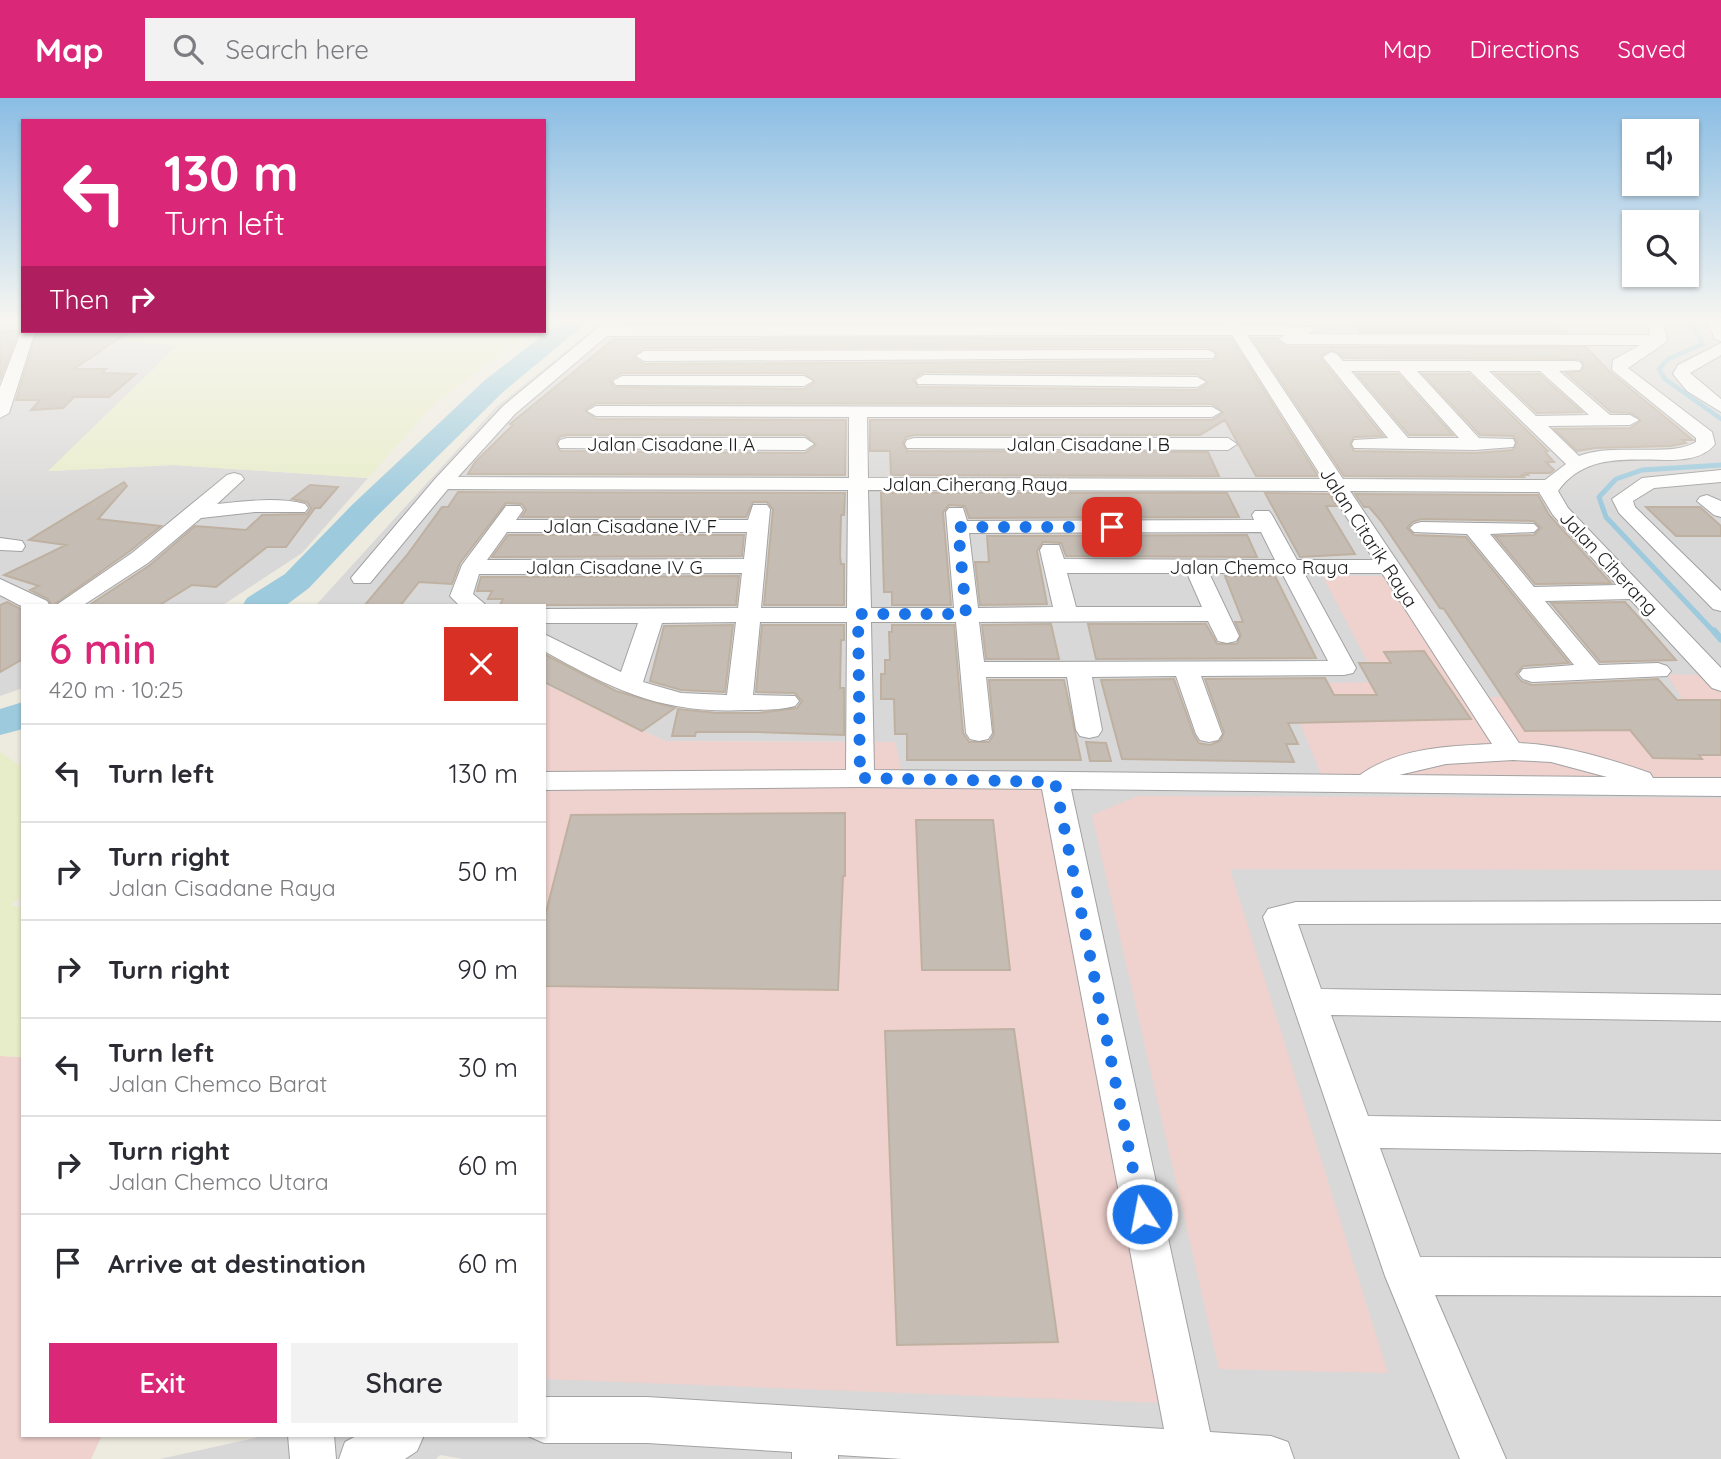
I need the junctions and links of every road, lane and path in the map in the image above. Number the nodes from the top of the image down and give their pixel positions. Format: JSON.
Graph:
{"nodes":[{"id":1,"x":5,"y":384,"type":"edge"},
{"id":2,"x":541,"y":384,"type":"edge"},
{"id":3,"x":621,"y":384,"type":"edge"},
{"id":4,"x":804,"y":384,"type":"edge"},
{"id":5,"x":925,"y":384,"type":"edge"},
{"id":6,"x":1198,"y":384,"type":"edge"},
{"id":7,"x":1271,"y":384,"type":"edge"},
{"id":8,"x":1352,"y":384,"type":"edge"},
{"id":9,"x":1420,"y":384,"type":"edge"},
{"id":10,"x":1492,"y":384,"type":"edge"},
{"id":11,"x":1564,"y":384,"type":"edge"},
{"id":12,"x":1637,"y":384,"type":"edge"},
{"id":13,"x":1691,"y":384,"type":"edge"},
{"id":14,"x":1718,"y":402,"type":"edge"},
{"id":15,"x":596,"y":411,"type":"junction"},
{"id":16,"x":777,"y":411,"type":"junction"},
{"id":17,"x":801,"y":411,"type":"junction"},
{"id":18,"x":858,"y":411,"type":"junction"},
{"id":19,"x":935,"y":411,"type":"junction"},
{"id":20,"x":1212,"y":412,"type":"junction"},
{"id":21,"x":0,"y":414,"type":"edge"},
{"id":22,"x":1605,"y":420,"type":"junction"},
{"id":23,"x":1630,"y":420,"type":"dead end"},
{"id":24,"x":1532,"y":421,"type":"junction"},
{"id":25,"x":1506,"y":443,"type":"dead end"},
{"id":26,"x":774,"y":444,"type":"junction"},
{"id":27,"x":805,"y":444,"type":"dead end"},
{"id":28,"x":915,"y":444,"type":"dead end"},
{"id":29,"x":947,"y":444,"type":"junction"},
{"id":30,"x":1361,"y":444,"type":"dead end"},
{"id":31,"x":1402,"y":444,"type":"junction"},
{"id":32,"x":1475,"y":444,"type":"junction"},
{"id":33,"x":1578,"y":465,"type":"junction"},
{"id":34,"x":1721,"y":476,"type":"edge"},
{"id":35,"x":234,"y":479,"type":"dead end"},
{"id":36,"x":442,"y":483,"type":"junction"},
{"id":37,"x":858,"y":484,"type":"junction"},
{"id":38,"x":1336,"y":485,"type":"junction"},
{"id":39,"x":1550,"y":485,"type":"junction"},
{"id":40,"x":514,"y":507,"type":"dead end"},
{"id":41,"x":298,"y":508,"type":"dead end"},
{"id":42,"x":194,"y":512,"type":"junction"},
{"id":43,"x":502,"y":526,"type":"junction"},
{"id":44,"x":1421,"y":528,"type":"dead end"},
{"id":45,"x":1473,"y":528,"type":"junction"},
{"id":46,"x":1527,"y":528,"type":"dead end"},
{"id":47,"x":754,"y":566,"type":"junction"},
{"id":48,"x":1195,"y":566,"type":"junction"},
{"id":49,"x":473,"y":567,"type":"junction"},
{"id":50,"x":1289,"y":567,"type":"junction"},
{"id":51,"x":1378,"y":567,"type":"dead end"},
{"id":52,"x":362,"y":578,"type":"dead end"},
{"id":53,"x":0,"y":586,"type":"edge"},
{"id":54,"x":1636,"y":592,"type":"junction"},
{"id":55,"x":1527,"y":594,"type":"junction"},
{"id":56,"x":35,"y":604,"type":"edge"},
{"id":57,"x":69,"y":604,"type":"edge"},
{"id":58,"x":474,"y":604,"type":"edge"},
{"id":59,"x":1721,"y":604,"type":"edge"},
{"id":60,"x":653,"y":614,"type":"junction"},
{"id":61,"x":749,"y":614,"type":"junction"},
{"id":62,"x":858,"y":614,"type":"junction"},
{"id":63,"x":966,"y":614,"type":"junction"},
{"id":64,"x":1066,"y":614,"type":"junction"},
{"id":65,"x":1217,"y":614,"type":"junction"},
{"id":66,"x":546,"y":616,"type":"edge"},
{"id":67,"x":1227,"y":636,"type":"dead end"},
{"id":68,"x":546,"y":642,"type":"edge"},
{"id":69,"x":1186,"y":668,"type":"junction"},
{"id":70,"x":1077,"y":669,"type":"junction"},
{"id":71,"x":972,"y":670,"type":"junction"},
{"id":72,"x":1658,"y":671,"type":"dead end"},
{"id":73,"x":1592,"y":673,"type":"junction"},
{"id":74,"x":1532,"y":674,"type":"dead end"},
{"id":75,"x":1721,"y":683,"type":"edge"},
{"id":76,"x":629,"y":685,"type":"junction"},
{"id":77,"x":786,"y":701,"type":"dead end"},
{"id":78,"x":739,"y":702,"type":"junction"},
{"id":79,"x":1089,"y":730,"type":"dead end"},
{"id":80,"x":979,"y":733,"type":"dead end"},
{"id":81,"x":1209,"y":734,"type":"dead end"},
{"id":82,"x":1511,"y":752,"type":"junction"},
{"id":83,"x":860,"y":778,"type":"junction"},
{"id":84,"x":546,"y":781,"type":"edge"},
{"id":85,"x":1055,"y":782,"type":"junction"},
{"id":86,"x":1364,"y":784,"type":"junction"},
{"id":87,"x":1666,"y":787,"type":"junction"},
{"id":88,"x":1721,"y":787,"type":"edge"},
{"id":89,"x":1721,"y":912,"type":"edge"},
{"id":90,"x":1311,"y":1002,"type":"junction"},
{"id":91,"x":1721,"y":1008,"type":"edge"},
{"id":92,"x":1356,"y":1132,"type":"junction"},
{"id":93,"x":1721,"y":1137,"type":"edge"},
{"id":94,"x":1406,"y":1276,"type":"junction"},
{"id":95,"x":1721,"y":1277,"type":"edge"},
{"id":96,"x":546,"y":1420,"type":"edge"},
{"id":97,"x":311,"y":1437,"type":"edge"},
{"id":98,"x":398,"y":1437,"type":"edge"},
{"id":99,"x":816,"y":1444,"type":"edge"},
{"id":100,"x":1192,"y":1455,"type":"junction"},
{"id":101,"x":313,"y":1459,"type":"edge"},
{"id":102,"x":362,"y":1459,"type":"edge"},
{"id":103,"x":1271,"y":1459,"type":"edge"},
{"id":104,"x":1483,"y":1459,"type":"edge"}],
"edges":[{"from":1,"to":21,"type":"street"},
{"from":2,"to":36,"type":"street"},
{"from":3,"to":15,"type":"street"},
{"from":4,"to":17,"type":"street"},
{"from":5,"to":19,"type":"street"},
{"from":6,"to":20,"type":"street"},
{"from":7,"to":38,"type":"street","name":"Jalan Citarik Raya"},
{"from":8,"to":31,"type":"street"},
{"from":9,"to":32,"type":"street"},
{"from":10,"to":24,"type":"street"},
{"from":11,"to":22,"type":"street"},
{"from":12,"to":33,"type":"street","name":"Jalan Ciherang"},
{"from":13,"to":14,"type":"street"},
{"from":15,"to":16,"type":"street"},
{"from":15,"to":26,"type":"street","name":"Jalan Cisadane II A"},
{"from":16,"to":17,"type":"street"},
{"from":16,"to":26,"type":"street","name":"Jalan Cisadane II A"},
{"from":17,"to":18,"type":"street"},
{"from":18,"to":19,"type":"street"},
{"from":18,"to":37,"type":"street"},
{"from":19,"to":20,"type":"street"},
{"from":19,"to":29,"type":"street"},
{"from":20,"to":29,"type":"street","name":"Jalan Cisadane I B"},
{"from":22,"to":23,"type":"street"},
{"from":22,"to":24,"type":"street"},
{"from":24,"to":33,"type":"street"},
{"from":25,"to":32,"type":"street"},
{"from":26,"to":27,"type":"street","name":"Jalan Cisadane II A"},
{"from":28,"to":29,"type":"street","name":"Jalan Cisadane I B"},
{"from":30,"to":31,"type":"street"},
{"from":31,"to":32,"type":"street"},
{"from":33,"to":39,"type":"street","name":"Jalan Ciherang"},
{"from":34,"to":59,"type":"street"},
{"from":35,"to":42,"type":"street"},
{"from":36,"to":37,"type":"street","name":"Jalan Ciherang Raya"},
{"from":36,"to":52,"type":"street"},
{"from":37,"to":38,"type":"street","name":"Jalan Ciherang Raya"},
{"from":37,"to":62,"type":"street"},
{"from":38,"to":39,"type":"street","name":"Jalan Ciherang Raya"},
{"from":38,"to":82,"type":"street","name":"Jalan Citarik Raya"},
{"from":39,"to":54,"type":"street","name":"Jalan Ciherang"},
{"from":40,"to":43,"type":"street"},
{"from":41,"to":42,"type":"street"},
{"from":42,"to":57,"type":"street"},
{"from":43,"to":47,"type":"street","name":"Jalan Cisadane IV F"},
{"from":43,"to":49,"type":"street"},
{"from":44,"to":45,"type":"street"},
{"from":45,"to":46,"type":"street"},
{"from":45,"to":55,"type":"street"},
{"from":47,"to":49,"type":"street","name":"Jalan Cisadane IV G"},
{"from":47,"to":61,"type":"street"},
{"from":48,"to":50,"type":"street","name":"Jalan Chemco Raya"},
{"from":48,"to":64,"type":"street","name":"Jalan Chemco Raya"},
{"from":48,"to":65,"type":"street"},
{"from":49,"to":58,"type":"street"},
{"from":50,"to":51,"type":"street","name":"Jalan Chemco Raya"},
{"from":50,"to":63,"type":"street"},
{"from":50,"to":69,"type":"street"},
{"from":53,"to":56,"type":"street"},
{"from":54,"to":55,"type":"street"},
{"from":54,"to":75,"type":"street","name":"Jalan Ciherang"},
{"from":55,"to":73,"type":"street"},
{"from":60,"to":61,"type":"street"},
{"from":60,"to":66,"type":"street"},
{"from":60,"to":76,"type":"street"},
{"from":61,"to":62,"type":"street"},
{"from":61,"to":78,"type":"street"},
{"from":62,"to":63,"type":"street"},
{"from":62,"to":83,"type":"street"},
{"from":63,"to":64,"type":"street"},
{"from":63,"to":71,"type":"street"},
{"from":64,"to":65,"type":"street"},
{"from":65,"to":67,"type":"street"},
{"from":68,"to":76,"type":"street"},
{"from":69,"to":70,"type":"street"},
{"from":69,"to":81,"type":"street"},
{"from":70,"to":71,"type":"street"},
{"from":70,"to":79,"type":"street"},
{"from":71,"to":80,"type":"street"},
{"from":72,"to":73,"type":"street"},
{"from":73,"to":74,"type":"street"},
{"from":76,"to":78,"type":"street"},
{"from":77,"to":78,"type":"street"},
{"from":82,"to":86,"type":"street"},
{"from":82,"to":87,"type":"street"},
{"from":83,"to":84,"type":"street"},
{"from":83,"to":85,"type":"street"},
{"from":85,"to":86,"type":"street"},
{"from":85,"to":100,"type":"street"},
{"from":86,"to":87,"type":"street"},
{"from":87,"to":88,"type":"street"},
{"from":89,"to":90,"type":"street"},
{"from":90,"to":91,"type":"street"},
{"from":90,"to":92,"type":"street"},
{"from":92,"to":93,"type":"street"},
{"from":92,"to":94,"type":"street"},
{"from":94,"to":95,"type":"street"},
{"from":94,"to":104,"type":"street"},
{"from":96,"to":99,"type":"street"},
{"from":97,"to":101,"type":"street"},
{"from":98,"to":102,"type":"street"},
{"from":99,"to":100,"type":"street"},
{"from":100,"to":103,"type":"street"}]}
